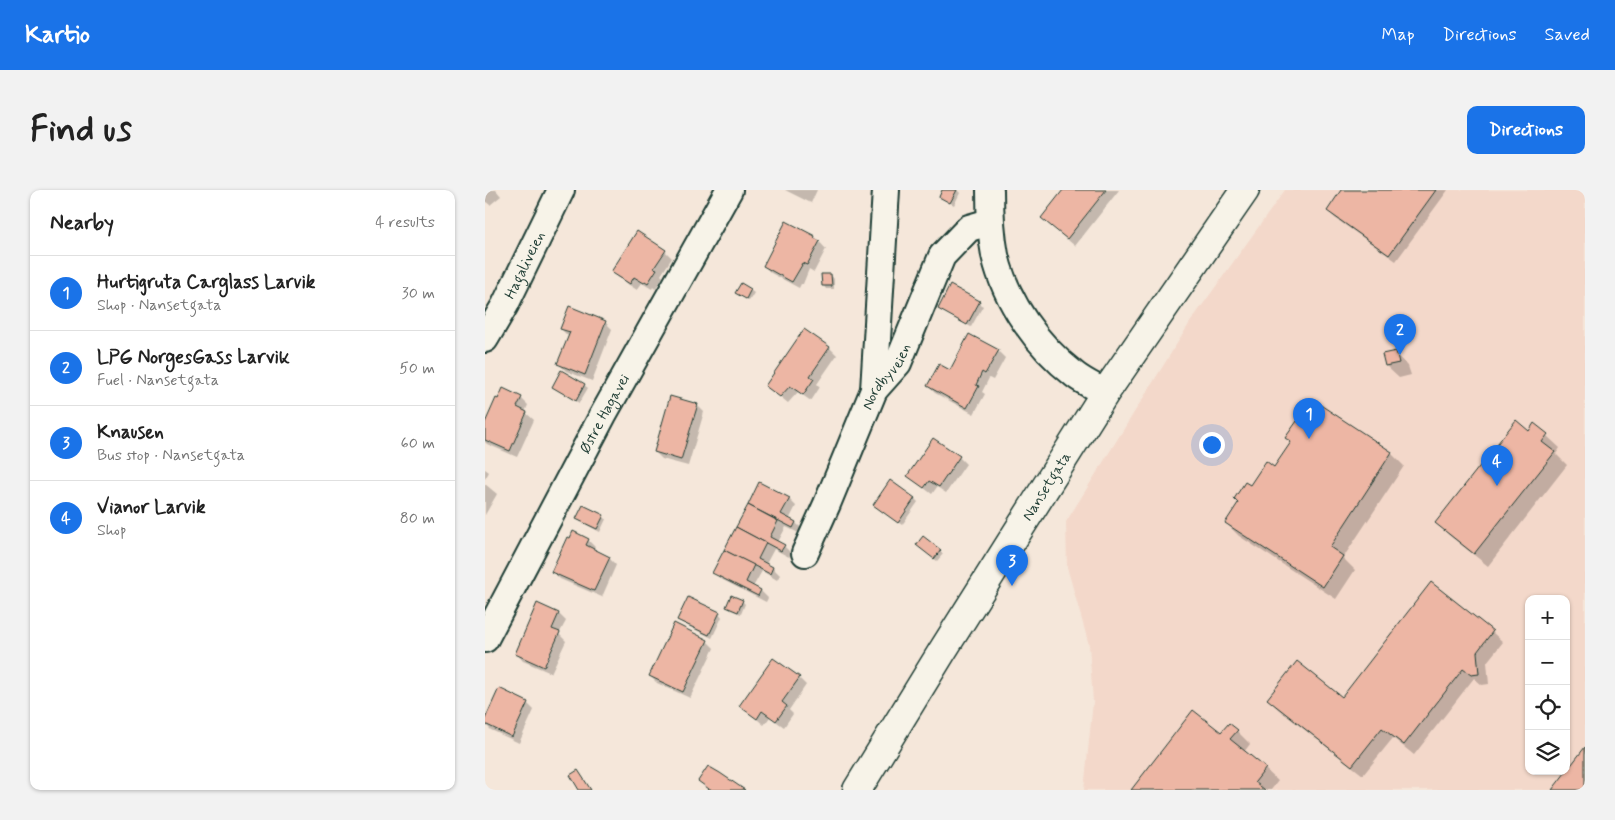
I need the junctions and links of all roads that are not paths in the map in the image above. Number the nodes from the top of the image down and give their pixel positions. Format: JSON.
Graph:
{"nodes":[{"id":1,"x":561,"y":190,"type":"edge"},
{"id":2,"x":729,"y":190,"type":"edge"},
{"id":3,"x":886,"y":190,"type":"edge"},
{"id":4,"x":990,"y":190,"type":"edge"},
{"id":5,"x":1245,"y":190,"type":"edge"},
{"id":6,"x":990,"y":222,"type":"junction"},
{"id":7,"x":485,"y":338,"type":"edge"},
{"id":8,"x":874,"y":390,"type":"junction"},
{"id":9,"x":1105,"y":393,"type":"junction"},
{"id":10,"x":805,"y":553,"type":"dead end"},
{"id":11,"x":485,"y":639,"type":"edge"},
{"id":12,"x":857,"y":790,"type":"edge"}],
"edges":[{"from":1,"to":7,"type":"street","name":"Hagaliveien"},
{"from":2,"to":11,"type":"street","name":"Østre Hagavei"},
{"from":3,"to":8,"type":"street"},
{"from":4,"to":6,"type":"street"},
{"from":5,"to":9,"type":"main road","name":"Nansetgata"},
{"from":6,"to":8,"type":"street","name":"Nordbyveien"},
{"from":6,"to":9,"type":"street"},
{"from":8,"to":10,"type":"street","name":"Nordbyveien"},
{"from":9,"to":12,"type":"main road","name":"Nansetgata"}]}
